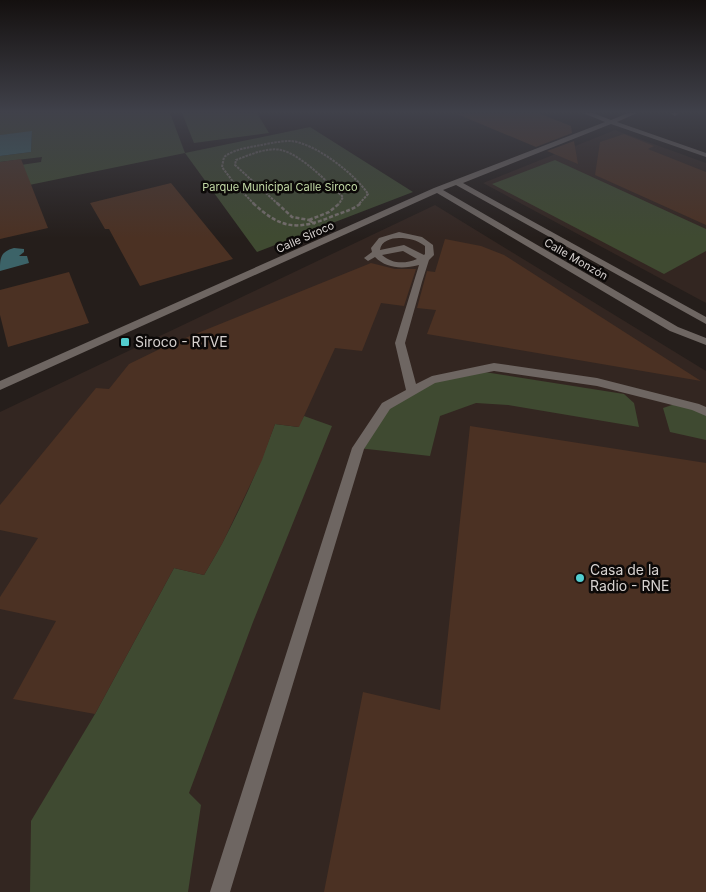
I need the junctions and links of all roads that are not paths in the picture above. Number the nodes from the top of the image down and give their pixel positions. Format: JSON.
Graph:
{"nodes":[{"id":1,"x":527,"y":155,"type":"edge"},
{"id":2,"x":456,"y":182,"type":"junction"},
{"id":3,"x":437,"y":190,"type":"junction"},
{"id":4,"x":372,"y":255,"type":"junction"},
{"id":5,"x":425,"y":260,"type":"junction"},
{"id":6,"x":706,"y":321,"type":"edge"},
{"id":7,"x":706,"y":342,"type":"edge"},
{"id":8,"x":0,"y":386,"type":"edge"},
{"id":9,"x":412,"y":392,"type":"junction"},
{"id":10,"x":706,"y":412,"type":"edge"},
{"id":11,"x":220,"y":892,"type":"edge"}],
"edges":[{"from":1,"to":2,"type":"street","name":"Calle Siroco"},
{"from":2,"to":3,"type":"street","name":"Calle Siroco"},
{"from":2,"to":6,"type":"street","name":"Calle Monzón"},
{"from":3,"to":7,"type":"street","name":"Calle Monzón"},
{"from":3,"to":8,"type":"street","name":"Calle Siroco"},
{"from":4,"to":5,"type":"street"},
{"from":4,"to":5,"type":"street"},
{"from":4,"to":5,"type":"street"},
{"from":5,"to":9,"type":"street"},
{"from":9,"to":10,"type":"street"},
{"from":9,"to":11,"type":"street"}]}
